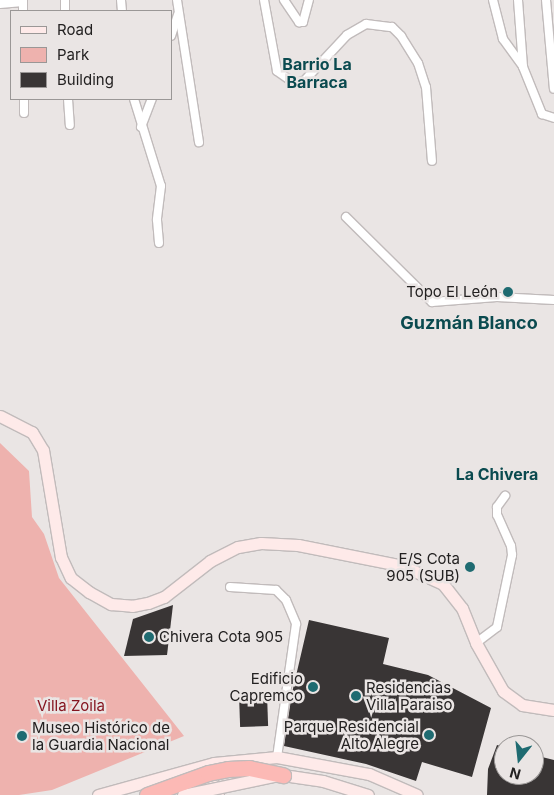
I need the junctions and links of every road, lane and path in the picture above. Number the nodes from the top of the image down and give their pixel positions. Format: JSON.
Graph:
{"nodes":[{"id":1,"x":177,"y":0,"type":"edge"},
{"id":2,"x":264,"y":0,"type":"edge"},
{"id":3,"x":284,"y":0,"type":"edge"},
{"id":4,"x":309,"y":0,"type":"edge"},
{"id":5,"x":493,"y":0,"type":"edge"},
{"id":6,"x":518,"y":0,"type":"edge"},
{"id":7,"x":546,"y":0,"type":"edge"},
{"id":8,"x":23,"y":1,"type":"edge"},
{"id":9,"x":0,"y":4,"type":"edge"},
{"id":10,"x":179,"y":10,"type":"junction"},
{"id":11,"x":172,"y":33,"type":"edge"},
{"id":12,"x":523,"y":67,"type":"junction"},
{"id":13,"x":554,"y":89,"type":"edge"},
{"id":14,"x":24,"y":100,"type":"edge"},
{"id":15,"x":68,"y":100,"type":"edge"},
{"id":16,"x":134,"y":100,"type":"edge"},
{"id":17,"x":152,"y":100,"type":"edge"},
{"id":18,"x":24,"y":112,"type":"dead end"},
{"id":19,"x":554,"y":118,"type":"edge"},
{"id":20,"x":70,"y":125,"type":"dead end"},
{"id":21,"x":141,"y":127,"type":"junction"},
{"id":22,"x":199,"y":142,"type":"dead end"},
{"id":23,"x":432,"y":161,"type":"dead end"},
{"id":24,"x":346,"y":217,"type":"dead end"},
{"id":25,"x":160,"y":242,"type":"dead end"},
{"id":26,"x":554,"y":300,"type":"edge"},
{"id":27,"x":0,"y":416,"type":"edge"},
{"id":28,"x":505,"y":496,"type":"dead end"},
{"id":29,"x":230,"y":587,"type":"dead end"},
{"id":30,"x":476,"y":643,"type":"junction"},
{"id":31,"x":554,"y":710,"type":"edge"},
{"id":32,"x":277,"y":757,"type":"junction"},
{"id":33,"x":234,"y":760,"type":"junction"},
{"id":34,"x":283,"y":774,"type":"junction"},
{"id":35,"x":98,"y":795,"type":"edge"},
{"id":36,"x":147,"y":795,"type":"edge"},
{"id":37,"x":183,"y":795,"type":"edge"},
{"id":38,"x":218,"y":795,"type":"edge"},
{"id":39,"x":368,"y":795,"type":"edge"},
{"id":40,"x":417,"y":795,"type":"edge"}],
"edges":[{"from":1,"to":10,"type":"street"},
{"from":2,"to":23,"type":"street"},
{"from":3,"to":4,"type":"street"},
{"from":5,"to":12,"type":"street"},
{"from":6,"to":12,"type":"street"},
{"from":7,"to":13,"type":"street"},
{"from":8,"to":9,"type":"street"},
{"from":10,"to":11,"type":"street"},
{"from":10,"to":22,"type":"street"},
{"from":12,"to":19,"type":"street"},
{"from":14,"to":18,"type":"street"},
{"from":15,"to":20,"type":"street"},
{"from":16,"to":21,"type":"street"},
{"from":17,"to":21,"type":"street"},
{"from":21,"to":25,"type":"street"},
{"from":24,"to":26,"type":"street"},
{"from":27,"to":30,"type":"street"},
{"from":28,"to":30,"type":"street"},
{"from":29,"to":32,"type":"street"},
{"from":30,"to":31,"type":"street"},
{"from":32,"to":33,"type":"street"},
{"from":32,"to":40,"type":"street"},
{"from":33,"to":35,"type":"street"},
{"from":33,"to":38,"type":"street"},
{"from":34,"to":36,"type":"highway","bridge":true},
{"from":34,"to":37,"type":"street","bridge":true},
{"from":34,"to":39,"type":"street"}]}
